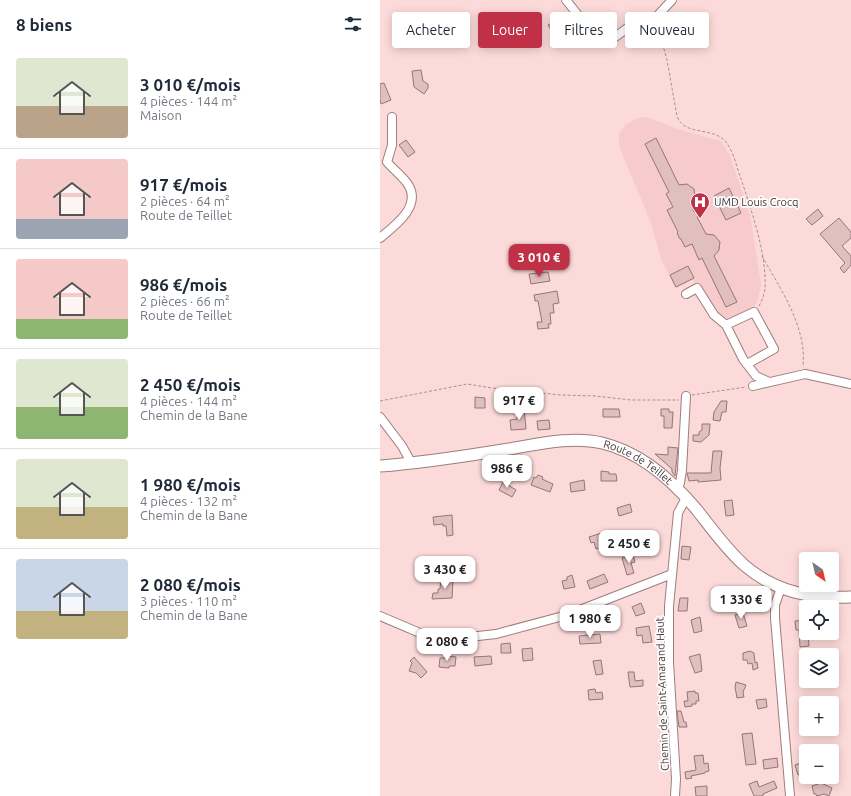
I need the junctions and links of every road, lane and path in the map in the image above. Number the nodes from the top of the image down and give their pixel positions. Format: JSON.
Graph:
{"nodes":[{"id":1,"x":566,"y":0,"type":"edge"},
{"id":2,"x":672,"y":0,"type":"edge"},
{"id":3,"x":661,"y":12,"type":"edge"},
{"id":4,"x":625,"y":30,"type":"edge"},
{"id":5,"x":663,"y":48,"type":"edge"},
{"id":6,"x":392,"y":117,"type":"dead end"},
{"id":7,"x":380,"y":238,"type":"edge"},
{"id":8,"x":762,"y":256,"type":"junction"},
{"id":9,"x":686,"y":294,"type":"dead end"},
{"id":10,"x":754,"y":312,"type":"junction"},
{"id":11,"x":726,"y":325,"type":"junction"},
{"id":12,"x":747,"y":364,"type":"junction"},
{"id":13,"x":802,"y":375,"type":"junction"},
{"id":14,"x":769,"y":382,"type":"junction"},
{"id":15,"x":851,"y":384,"type":"edge"},
{"id":16,"x":753,"y":386,"type":"joint"},
{"id":17,"x":686,"y":398,"type":"junction"},
{"id":18,"x":380,"y":401,"type":"edge"},
{"id":19,"x":380,"y":417,"type":"edge"},
{"id":20,"x":412,"y":464,"type":"junction"},
{"id":21,"x":380,"y":466,"type":"edge"},
{"id":22,"x":678,"y":488,"type":"junction"},
{"id":23,"x":686,"y":498,"type":"junction"},
{"id":24,"x":672,"y":574,"type":"junction"},
{"id":25,"x":782,"y":588,"type":"junction"},
{"id":26,"x":851,"y":597,"type":"edge"},
{"id":27,"x":380,"y":616,"type":"edge"},
{"id":28,"x":675,"y":796,"type":"edge"},
{"id":29,"x":790,"y":796,"type":"edge"}],
"edges":[{"from":1,"to":4,"type":"street"},
{"from":2,"to":3,"type":"street"},
{"from":5,"to":8,"type":"path"},
{"from":6,"to":7,"type":"street"},
{"from":8,"to":10,"type":"path"},
{"from":8,"to":13,"type":"path"},
{"from":9,"to":11,"type":"street"},
{"from":10,"to":11,"type":"street"},
{"from":10,"to":12,"type":"street"},
{"from":11,"to":12,"type":"street"},
{"from":12,"to":14,"type":"street"},
{"from":13,"to":14,"type":"street"},
{"from":13,"to":15,"type":"street"},
{"from":14,"to":16,"type":"street"},
{"from":16,"to":17,"type":"path"},
{"from":17,"to":18,"type":"path"},
{"from":17,"to":22,"type":"street"},
{"from":19,"to":20,"type":"street"},
{"from":20,"to":21,"type":"main road","name":"Route de Teillet"},
{"from":20,"to":22,"type":"main road","name":"Route de Teillet"},
{"from":22,"to":23,"type":"main road","name":"Route de Teillet"},
{"from":23,"to":24,"type":"street","name":"Chemin de Saint-Amarand Haut"},
{"from":23,"to":25,"type":"main road","name":"Route de Teillet"},
{"from":24,"to":27,"type":"street"},
{"from":24,"to":28,"type":"street","name":"Chemin de Saint-Amarand Haut"},
{"from":25,"to":26,"type":"main road","name":"Route de Teillet"},
{"from":25,"to":29,"type":"street"}]}
